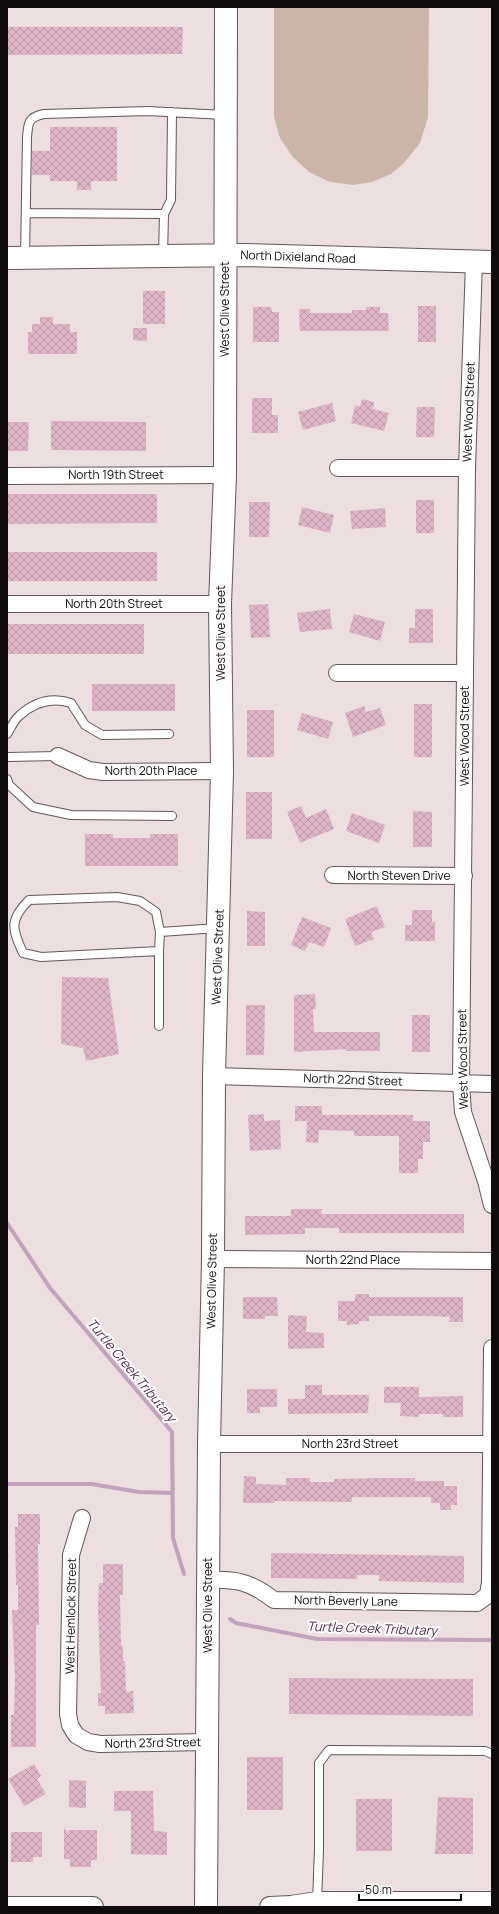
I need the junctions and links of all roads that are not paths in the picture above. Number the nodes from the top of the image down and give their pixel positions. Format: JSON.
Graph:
{"nodes":[{"id":1,"x":226,"y":7,"type":"edge"},
{"id":2,"x":172,"y":112,"type":"junction"},
{"id":3,"x":226,"y":115,"type":"junction"},
{"id":4,"x":26,"y":213,"type":"junction"},
{"id":5,"x":164,"y":214,"type":"junction"},
{"id":6,"x":225,"y":255,"type":"junction"},
{"id":7,"x":164,"y":256,"type":"junction"},
{"id":8,"x":16,"y":258,"type":"edge"},
{"id":9,"x":483,"y":262,"type":"edge"},
{"id":10,"x":338,"y":468,"type":"dead end"},
{"id":11,"x":467,"y":468,"type":"junction"},
{"id":12,"x":225,"y":475,"type":"junction"},
{"id":13,"x":7,"y":476,"type":"edge"},
{"id":14,"x":7,"y":604,"type":"edge"},
{"id":15,"x":220,"y":604,"type":"junction"},
{"id":16,"x":337,"y":673,"type":"dead end"},
{"id":17,"x":465,"y":673,"type":"junction"},
{"id":18,"x":7,"y":734,"type":"edge"},
{"id":19,"x":169,"y":734,"type":"dead end"},
{"id":20,"x":58,"y":756,"type":"joint"},
{"id":21,"x":7,"y":757,"type":"edge"},
{"id":22,"x":222,"y":771,"type":"junction"},
{"id":23,"x":7,"y":779,"type":"edge"},
{"id":24,"x":172,"y":816,"type":"dead end"},
{"id":25,"x":333,"y":875,"type":"dead end"},
{"id":26,"x":464,"y":876,"type":"junction"},
{"id":27,"x":218,"y":928,"type":"junction"},
{"id":28,"x":160,"y":932,"type":"junction"},
{"id":29,"x":159,"y":951,"type":"junction"},
{"id":30,"x":159,"y":1026,"type":"dead end"},
{"id":31,"x":214,"y":1076,"type":"junction"},
{"id":32,"x":461,"y":1084,"type":"junction"},
{"id":33,"x":492,"y":1084,"type":"edge"},
{"id":34,"x":492,"y":1205,"type":"edge"},
{"id":35,"x":213,"y":1259,"type":"junction"},
{"id":36,"x":492,"y":1261,"type":"edge"},
{"id":37,"x":492,"y":1348,"type":"edge"},
{"id":38,"x":209,"y":1444,"type":"junction"},
{"id":39,"x":491,"y":1444,"type":"junction"},
{"id":40,"x":82,"y":1518,"type":"dead end"},
{"id":41,"x":208,"y":1580,"type":"junction"},
{"id":42,"x":68,"y":1714,"type":"joint"},
{"id":43,"x":208,"y":1742,"type":"junction"},
{"id":44,"x":492,"y":1754,"type":"edge"},
{"id":45,"x":317,"y":1902,"type":"junction"},
{"id":46,"x":492,"y":1902,"type":"edge"},
{"id":47,"x":7,"y":1907,"type":"edge"},
{"id":48,"x":93,"y":1907,"type":"edge"},
{"id":49,"x":206,"y":1907,"type":"edge"},
{"id":50,"x":270,"y":1907,"type":"edge"}],
"edges":[{"from":1,"to":3,"type":"main road","name":"West Olive Street"},
{"from":2,"to":3,"type":"lane"},
{"from":2,"to":4,"type":"lane"},
{"from":2,"to":5,"type":"lane"},
{"from":3,"to":6,"type":"main road","name":"West Olive Street"},
{"from":4,"to":5,"type":"lane"},
{"from":4,"to":8,"type":"lane"},
{"from":5,"to":7,"type":"lane"},
{"from":6,"to":7,"type":"main road","name":"North Dixieland Road"},
{"from":6,"to":9,"type":"main road","name":"North Dixieland Road"},
{"from":6,"to":12,"type":"main road","name":"West Olive Street"},
{"from":7,"to":8,"type":"main road","name":"North Dixieland Road"},
{"from":9,"to":11,"type":"street","name":"West Wood Street"},
{"from":10,"to":11,"type":"street"},
{"from":11,"to":17,"type":"street","name":"West Wood Street"},
{"from":12,"to":13,"type":"street","name":"North 19th Street"},
{"from":12,"to":15,"type":"main road","name":"West Olive Street"},
{"from":14,"to":15,"type":"street","name":"North 20th Street"},
{"from":15,"to":22,"type":"main road","name":"West Olive Street"},
{"from":16,"to":17,"type":"street"},
{"from":17,"to":26,"type":"street","name":"West Wood Street"},
{"from":18,"to":19,"type":"lane"},
{"from":20,"to":21,"type":"lane"},
{"from":20,"to":22,"type":"street","name":"North 20th Place"},
{"from":22,"to":27,"type":"main road","name":"West Olive Street"},
{"from":23,"to":24,"type":"lane"},
{"from":25,"to":26,"type":"street","name":"North Steven Drive"},
{"from":26,"to":32,"type":"street","name":"West Wood Street"},
{"from":27,"to":28,"type":"lane"},
{"from":27,"to":31,"type":"main road","name":"West Olive Street"},
{"from":28,"to":29,"type":"lane"},
{"from":28,"to":29,"type":"lane"},
{"from":29,"to":30,"type":"lane"},
{"from":31,"to":32,"type":"street","name":"North 22nd Street"},
{"from":31,"to":35,"type":"main road","name":"West Olive Street"},
{"from":32,"to":33,"type":"street","name":"North 22nd Street"},
{"from":32,"to":34,"type":"street","name":"West Wood Street"},
{"from":35,"to":36,"type":"street","name":"North 22nd Place"},
{"from":35,"to":38,"type":"main road","name":"West Olive Street"},
{"from":37,"to":39,"type":"street"},
{"from":38,"to":39,"type":"street","name":"North 23rd Street"},
{"from":38,"to":41,"type":"main road","name":"West Olive Street"},
{"from":39,"to":41,"type":"street","name":"North Beverly Lane"},
{"from":40,"to":42,"type":"street","name":"West Hemlock Street"},
{"from":41,"to":43,"type":"main road","name":"West Olive Street"},
{"from":42,"to":43,"type":"street","name":"North 23rd Street"},
{"from":43,"to":49,"type":"main road","name":"West Olive Street"},
{"from":44,"to":45,"type":"lane"},
{"from":45,"to":46,"type":"street"},
{"from":45,"to":50,"type":"street"},
{"from":47,"to":48,"type":"street"}]}
